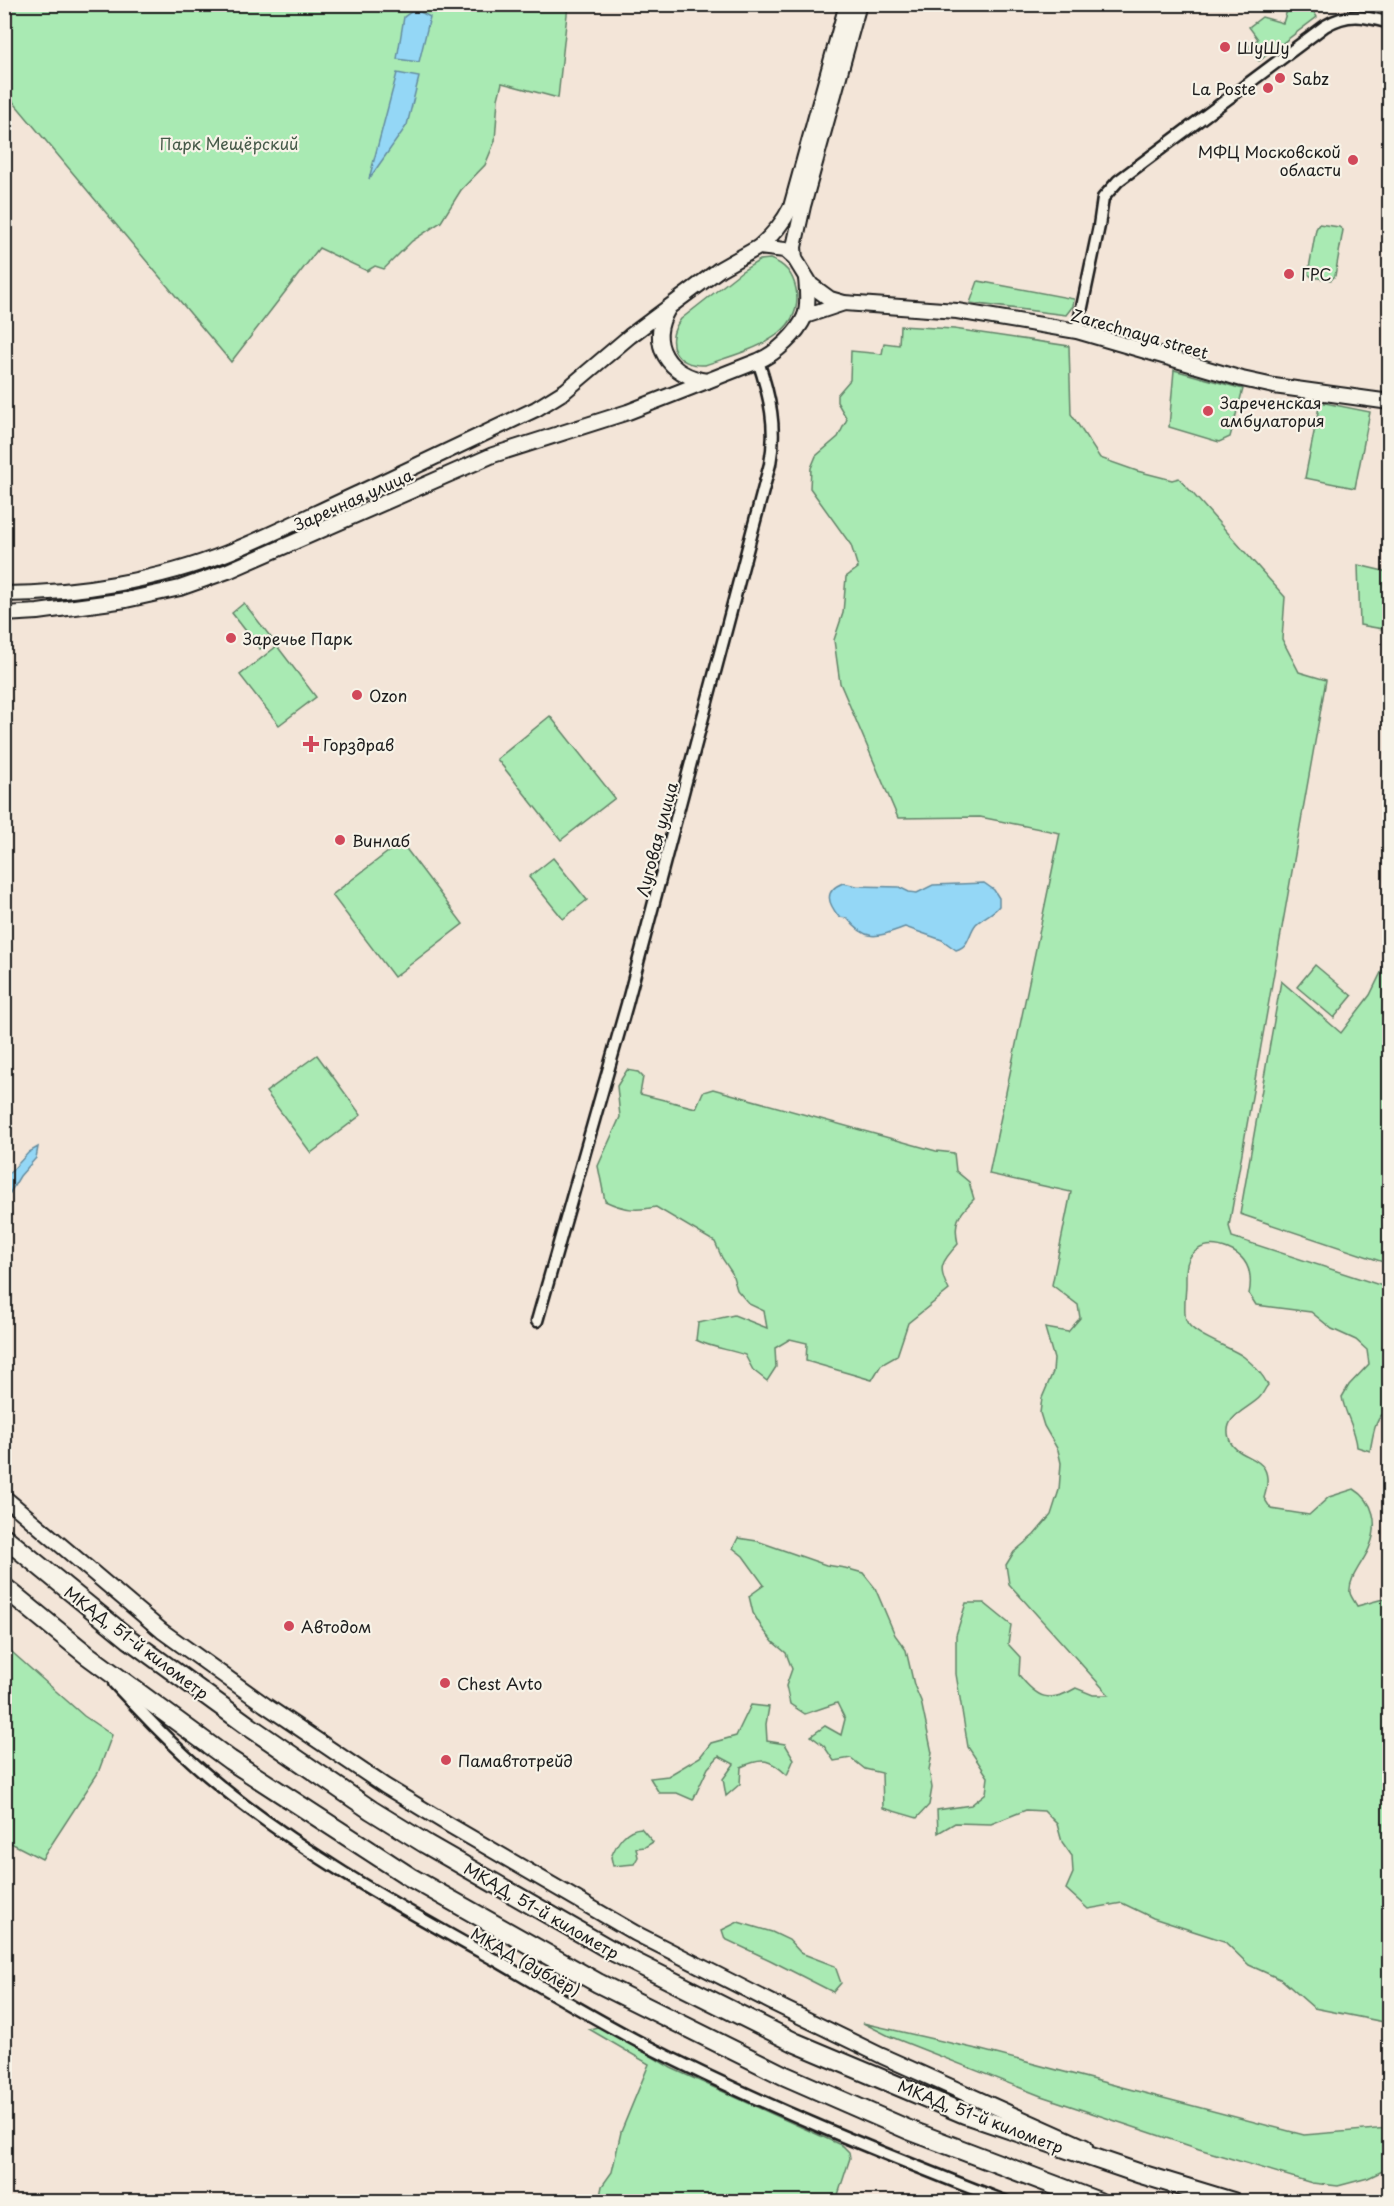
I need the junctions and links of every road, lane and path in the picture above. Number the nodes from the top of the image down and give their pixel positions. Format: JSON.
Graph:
{"nodes":[{"id":1,"x":847,"y":4,"type":"edge"},
{"id":2,"x":859,"y":4,"type":"edge"},
{"id":3,"x":1389,"y":22,"type":"edge"},
{"id":4,"x":759,"y":247,"type":"junction"},
{"id":5,"x":795,"y":259,"type":"junction"},
{"id":6,"x":806,"y":278,"type":"junction"},
{"id":7,"x":844,"y":303,"type":"junction"},
{"id":8,"x":669,"y":307,"type":"junction"},
{"id":9,"x":805,"y":315,"type":"junction"},
{"id":10,"x":1077,"y":330,"type":"junction"},
{"id":11,"x":758,"y":361,"type":"junction"},
{"id":12,"x":707,"y":381,"type":"junction"},
{"id":13,"x":1389,"y":402,"type":"edge"},
{"id":14,"x":4,"y":594,"type":"edge"},
{"id":15,"x":4,"y":614,"type":"edge"},
{"id":16,"x":537,"y":1321,"type":"dead end"},
{"id":17,"x":4,"y":1497,"type":"edge"},
{"id":18,"x":4,"y":1537,"type":"edge"},
{"id":19,"x":4,"y":1587,"type":"edge"},
{"id":20,"x":87,"y":1655,"type":"junction"},
{"id":21,"x":1141,"y":2174,"type":"junction"},
{"id":22,"x":1007,"y":2202,"type":"edge"},
{"id":23,"x":1099,"y":2202,"type":"edge"},
{"id":24,"x":1233,"y":2202,"type":"edge"}],
"edges":[{"from":1,"to":4,"type":"street","name":"Заречная улица"},
{"from":2,"to":5,"type":"street"},
{"from":3,"to":10,"type":"street"},
{"from":4,"to":5,"type":"street"},
{"from":4,"to":8,"type":"street","name":"Заречная улица"},
{"from":5,"to":6,"type":"street"},
{"from":6,"to":7,"type":"street","name":"Zarechnaya street"},
{"from":6,"to":9,"type":"street"},
{"from":7,"to":9,"type":"street","name":"Zarechnaya street"},
{"from":7,"to":10,"type":"street","name":"Zarechnaya street"},
{"from":8,"to":12,"type":"street"},
{"from":8,"to":14,"type":"street","name":"Заречная улица"},
{"from":9,"to":11,"type":"street","name":"Заречная улица"},
{"from":10,"to":13,"type":"street","name":"Zarechnaya street"},
{"from":11,"to":12,"type":"street","name":"Заречная улица"},
{"from":11,"to":16,"type":"street","name":"Луговая улица"},
{"from":12,"to":15,"type":"street","name":"Заречная улица"},
{"from":17,"to":21,"type":"street"},
{"from":18,"to":21,"type":"highway","name":"МКАД, 51-й километр"},
{"from":19,"to":20,"type":"highway"},
{"from":20,"to":22,"type":"street","name":"МКАД (дублёр)"},
{"from":20,"to":23,"type":"highway"},
{"from":21,"to":24,"type":"highway","name":"МКАД, 51-й километр"}]}
